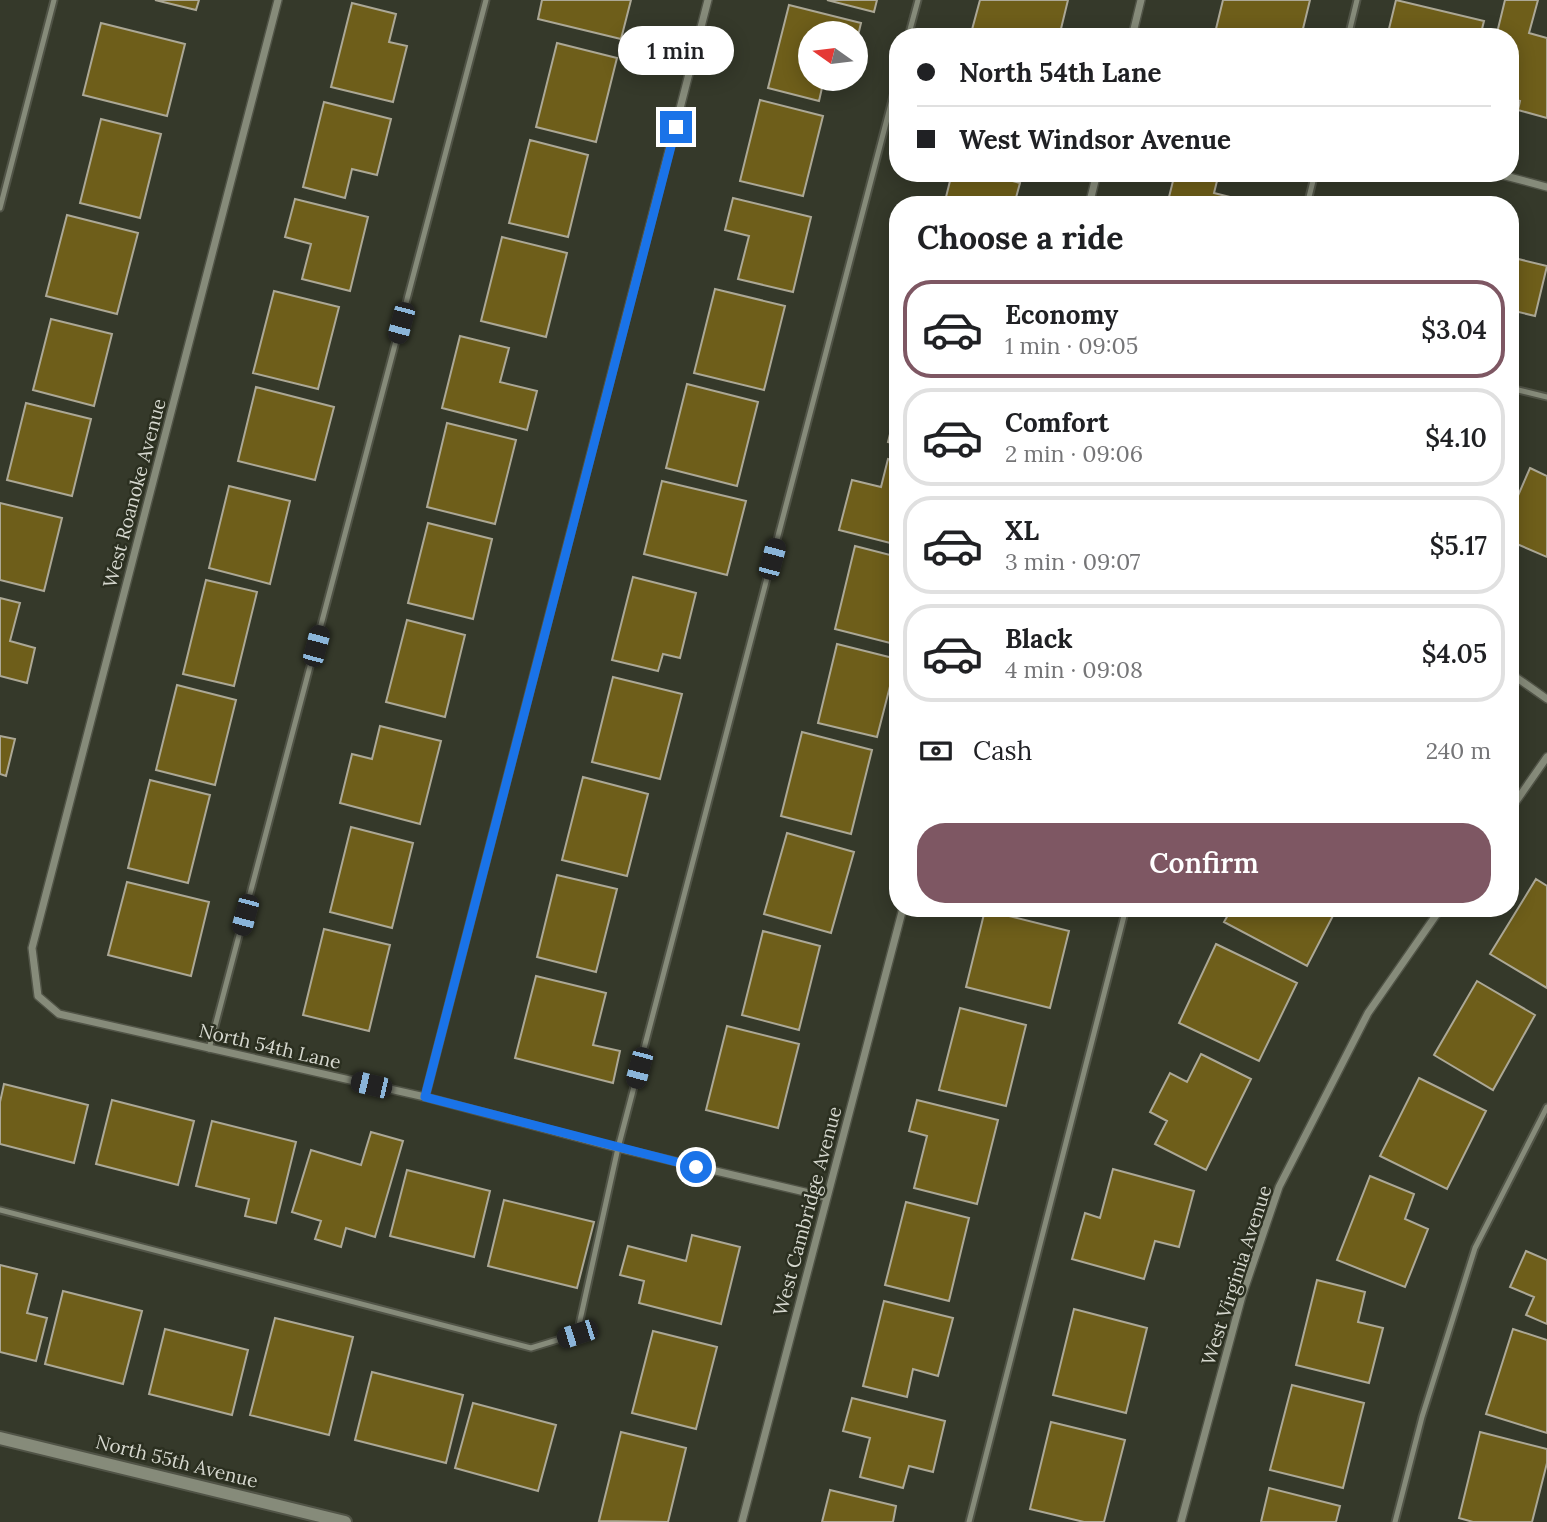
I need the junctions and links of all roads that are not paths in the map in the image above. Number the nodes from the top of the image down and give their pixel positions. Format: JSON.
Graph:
{"nodes":[{"id":1,"x":54,"y":0,"type":"edge"},
{"id":2,"x":278,"y":0,"type":"edge"},
{"id":3,"x":486,"y":0,"type":"edge"},
{"id":4,"x":708,"y":0,"type":"edge"},
{"id":5,"x":918,"y":0,"type":"edge"},
{"id":6,"x":1141,"y":0,"type":"edge"},
{"id":7,"x":1357,"y":0,"type":"edge"},
{"id":8,"x":910,"y":28,"type":"edge"},
{"id":9,"x":1134,"y":28,"type":"edge"},
{"id":10,"x":1350,"y":28,"type":"edge"},
{"id":11,"x":889,"y":111,"type":"edge"},
{"id":12,"x":1519,"y":180,"type":"edge"},
{"id":13,"x":1547,"y":187,"type":"edge"},
{"id":14,"x":0,"y":208,"type":"edge"},
{"id":15,"x":1519,"y":390,"type":"edge"},
{"id":16,"x":1547,"y":397,"type":"edge"},
{"id":17,"x":1519,"y":679,"type":"edge"},
{"id":18,"x":1547,"y":699,"type":"edge"},
{"id":19,"x":1547,"y":757,"type":"edge"},
{"id":20,"x":1519,"y":797,"type":"edge"},
{"id":21,"x":901,"y":917,"type":"edge"},
{"id":22,"x":1124,"y":917,"type":"edge"},
{"id":23,"x":1435,"y":917,"type":"edge"},
{"id":24,"x":38,"y":996,"type":"joint"},
{"id":25,"x":209,"y":1049,"type":"junction"},
{"id":26,"x":425,"y":1097,"type":"junction"},
{"id":27,"x":1547,"y":1107,"type":"edge"},
{"id":28,"x":618,"y":1148,"type":"junction"},
{"id":29,"x":826,"y":1197,"type":"junction"},
{"id":30,"x":0,"y":1210,"type":"edge"},
{"id":31,"x":0,"y":1438,"type":"edge"},
{"id":32,"x":309,"y":1518,"type":"edge"},
{"id":33,"x":345,"y":1522,"type":"edge"},
{"id":34,"x":742,"y":1522,"type":"edge"},
{"id":35,"x":969,"y":1522,"type":"edge"},
{"id":36,"x":1181,"y":1522,"type":"edge"},
{"id":37,"x":1395,"y":1522,"type":"edge"}],
"edges":[{"from":1,"to":14,"type":"lane"},
{"from":2,"to":24,"type":"street","name":"West Roanoke Avenue"},
{"from":3,"to":25,"type":"lane"},
{"from":4,"to":26,"type":"street"},
{"from":5,"to":8,"type":"lane"},
{"from":6,"to":9,"type":"street"},
{"from":7,"to":10,"type":"lane"},
{"from":11,"to":28,"type":"lane"},
{"from":12,"to":13,"type":"street"},
{"from":15,"to":16,"type":"lane"},
{"from":17,"to":18,"type":"street"},
{"from":19,"to":20,"type":"street"},
{"from":21,"to":29,"type":"street","name":"West Cambridge Avenue"},
{"from":22,"to":35,"type":"lane"},
{"from":23,"to":36,"type":"street","name":"West Virginia Avenue"},
{"from":24,"to":25,"type":"street","name":"North 54th Lane"},
{"from":25,"to":26,"type":"street","name":"North 54th Lane"},
{"from":26,"to":28,"type":"street","name":"North 54th Lane"},
{"from":27,"to":37,"type":"lane"},
{"from":28,"to":29,"type":"street","name":"North 54th Lane"},
{"from":28,"to":30,"type":"lane"},
{"from":29,"to":34,"type":"street","name":"West Cambridge Avenue"},
{"from":31,"to":32,"type":"street","name":"North 55th Avenue"},
{"from":32,"to":33,"type":"street","name":"North 55th Avenue"}]}
